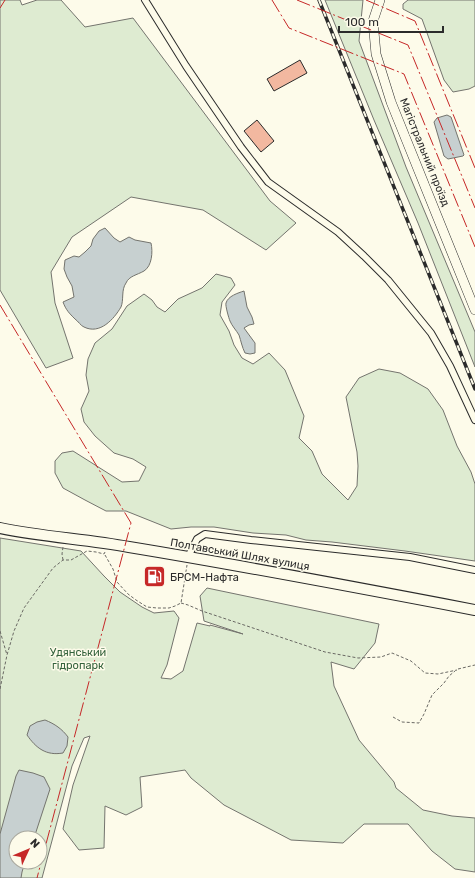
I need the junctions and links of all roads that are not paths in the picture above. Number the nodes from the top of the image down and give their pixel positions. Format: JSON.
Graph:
{"nodes":[{"id":1,"x":145,"y":0,"type":"edge"},
{"id":2,"x":380,"y":0,"type":"edge"},
{"id":3,"x":475,"y":310,"type":"edge"},
{"id":4,"x":475,"y":420,"type":"edge"},
{"id":5,"x":0,"y":528,"type":"edge"},
{"id":6,"x":188,"y":557,"type":"junction"},
{"id":7,"x":475,"y":570,"type":"edge"},
{"id":8,"x":475,"y":610,"type":"edge"}],
"edges":[{"from":1,"to":4,"type":"street"},
{"from":2,"to":3,"type":"main road","name":"Магістральний проїзд"},
{"from":5,"to":6,"type":"main road","name":"Полтавський Шлях вулиця"},
{"from":6,"to":7,"type":"street"},
{"from":6,"to":8,"type":"main road","name":"Полтавський Шлях вулиця"}]}
